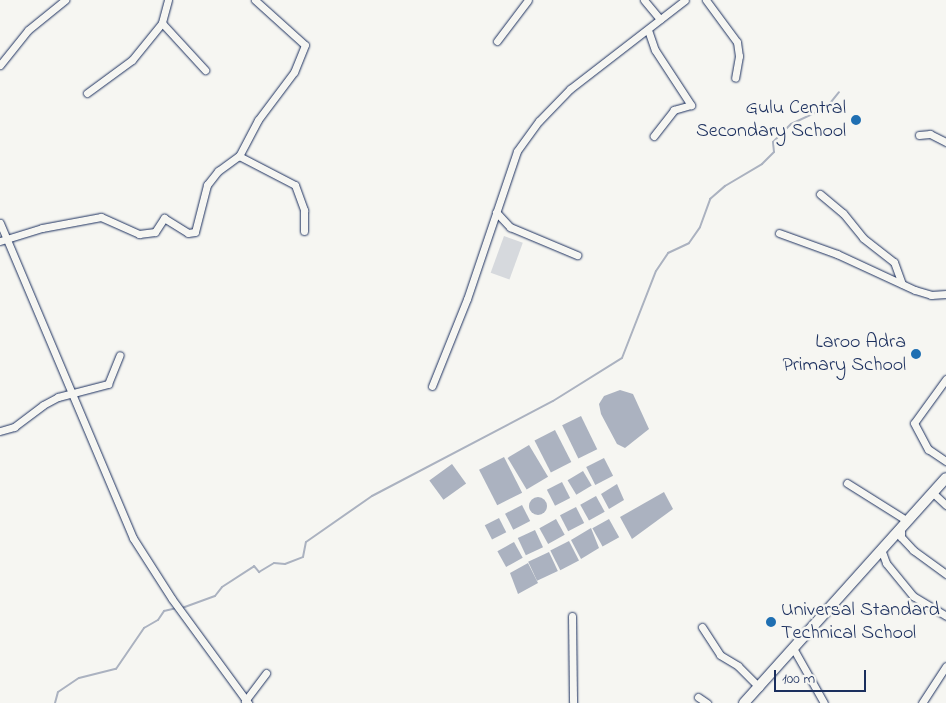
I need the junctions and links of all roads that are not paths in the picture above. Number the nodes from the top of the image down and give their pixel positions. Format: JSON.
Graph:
{"nodes":[{"id":1,"x":65,"y":0,"type":"edge"},
{"id":2,"x":168,"y":0,"type":"edge"},
{"id":3,"x":256,"y":0,"type":"edge"},
{"id":4,"x":528,"y":0,"type":"edge"},
{"id":5,"x":644,"y":0,"type":"edge"},
{"id":6,"x":685,"y":0,"type":"edge"},
{"id":7,"x":706,"y":0,"type":"edge"},
{"id":8,"x":660,"y":19,"type":"junction"},
{"id":9,"x":162,"y":23,"type":"junction"},
{"id":10,"x":648,"y":30,"type":"junction"},
{"id":11,"x":497,"y":41,"type":"dead end"},
{"id":12,"x":0,"y":66,"type":"edge"},
{"id":13,"x":206,"y":70,"type":"dead end"},
{"id":14,"x":735,"y":78,"type":"dead end"},
{"id":15,"x":87,"y":93,"type":"dead end"},
{"id":16,"x":919,"y":135,"type":"dead end"},
{"id":17,"x":654,"y":136,"type":"dead end"},
{"id":18,"x":946,"y":142,"type":"edge"},
{"id":19,"x":239,"y":156,"type":"junction"},
{"id":20,"x":820,"y":194,"type":"dead end"},
{"id":21,"x":496,"y":212,"type":"junction"},
{"id":22,"x":0,"y":223,"type":"edge"},
{"id":23,"x":304,"y":231,"type":"dead end"},
{"id":24,"x":779,"y":233,"type":"dead end"},
{"id":25,"x":3,"y":239,"type":"edge"},
{"id":26,"x":578,"y":255,"type":"dead end"},
{"id":27,"x":902,"y":284,"type":"junction"},
{"id":28,"x":946,"y":294,"type":"edge"},
{"id":29,"x":120,"y":355,"type":"dead end"},
{"id":30,"x":946,"y":379,"type":"edge"},
{"id":31,"x":432,"y":386,"type":"dead end"},
{"id":32,"x":71,"y":393,"type":"junction"},
{"id":33,"x":0,"y":431,"type":"edge"},
{"id":34,"x":946,"y":461,"type":"edge"},
{"id":35,"x":946,"y":478,"type":"edge"},
{"id":36,"x":847,"y":483,"type":"dead end"},
{"id":37,"x":933,"y":493,"type":"junction"},
{"id":38,"x":946,"y":505,"type":"edge"},
{"id":39,"x":903,"y":523,"type":"junction"},
{"id":40,"x":881,"y":549,"type":"junction"},
{"id":41,"x":946,"y":574,"type":"edge"},
{"id":42,"x":572,"y":616,"type":"dead end"},
{"id":43,"x":946,"y":616,"type":"edge"},
{"id":44,"x":702,"y":627,"type":"dead end"},
{"id":45,"x":792,"y":648,"type":"junction"},
{"id":46,"x":946,"y":666,"type":"edge"},
{"id":47,"x":266,"y":673,"type":"dead end"},
{"id":48,"x":759,"y":687,"type":"junction"},
{"id":49,"x":698,"y":697,"type":"dead end"},
{"id":50,"x":246,"y":702,"type":"edge"},
{"id":51,"x":573,"y":703,"type":"edge"},
{"id":52,"x":707,"y":703,"type":"edge"},
{"id":53,"x":744,"y":703,"type":"edge"},
{"id":54,"x":824,"y":703,"type":"edge"},
{"id":55,"x":922,"y":703,"type":"edge"}],
"edges":[{"from":1,"to":12,"type":"street"},
{"from":2,"to":9,"type":"street"},
{"from":3,"to":19,"type":"street"},
{"from":4,"to":11,"type":"street"},
{"from":5,"to":8,"type":"street"},
{"from":6,"to":8,"type":"street"},
{"from":7,"to":14,"type":"street"},
{"from":8,"to":10,"type":"street"},
{"from":9,"to":13,"type":"street"},
{"from":9,"to":15,"type":"street"},
{"from":10,"to":17,"type":"street"},
{"from":10,"to":21,"type":"street"},
{"from":16,"to":18,"type":"street"},
{"from":19,"to":23,"type":"street"},
{"from":19,"to":25,"type":"street"},
{"from":20,"to":27,"type":"street"},
{"from":21,"to":26,"type":"street"},
{"from":21,"to":31,"type":"street"},
{"from":22,"to":25,"type":"street"},
{"from":24,"to":27,"type":"street"},
{"from":25,"to":32,"type":"street"},
{"from":27,"to":28,"type":"street"},
{"from":29,"to":32,"type":"street"},
{"from":30,"to":34,"type":"street"},
{"from":32,"to":33,"type":"street"},
{"from":32,"to":50,"type":"street"},
{"from":35,"to":37,"type":"street"},
{"from":36,"to":39,"type":"street"},
{"from":37,"to":38,"type":"street"},
{"from":37,"to":39,"type":"street"},
{"from":39,"to":40,"type":"street"},
{"from":39,"to":41,"type":"street"},
{"from":40,"to":43,"type":"street"},
{"from":40,"to":45,"type":"street"},
{"from":42,"to":51,"type":"street"},
{"from":44,"to":48,"type":"street"},
{"from":45,"to":48,"type":"street"},
{"from":45,"to":54,"type":"street"},
{"from":46,"to":55,"type":"street"},
{"from":47,"to":50,"type":"street"},
{"from":48,"to":53,"type":"street"},
{"from":49,"to":52,"type":"street"}]}
